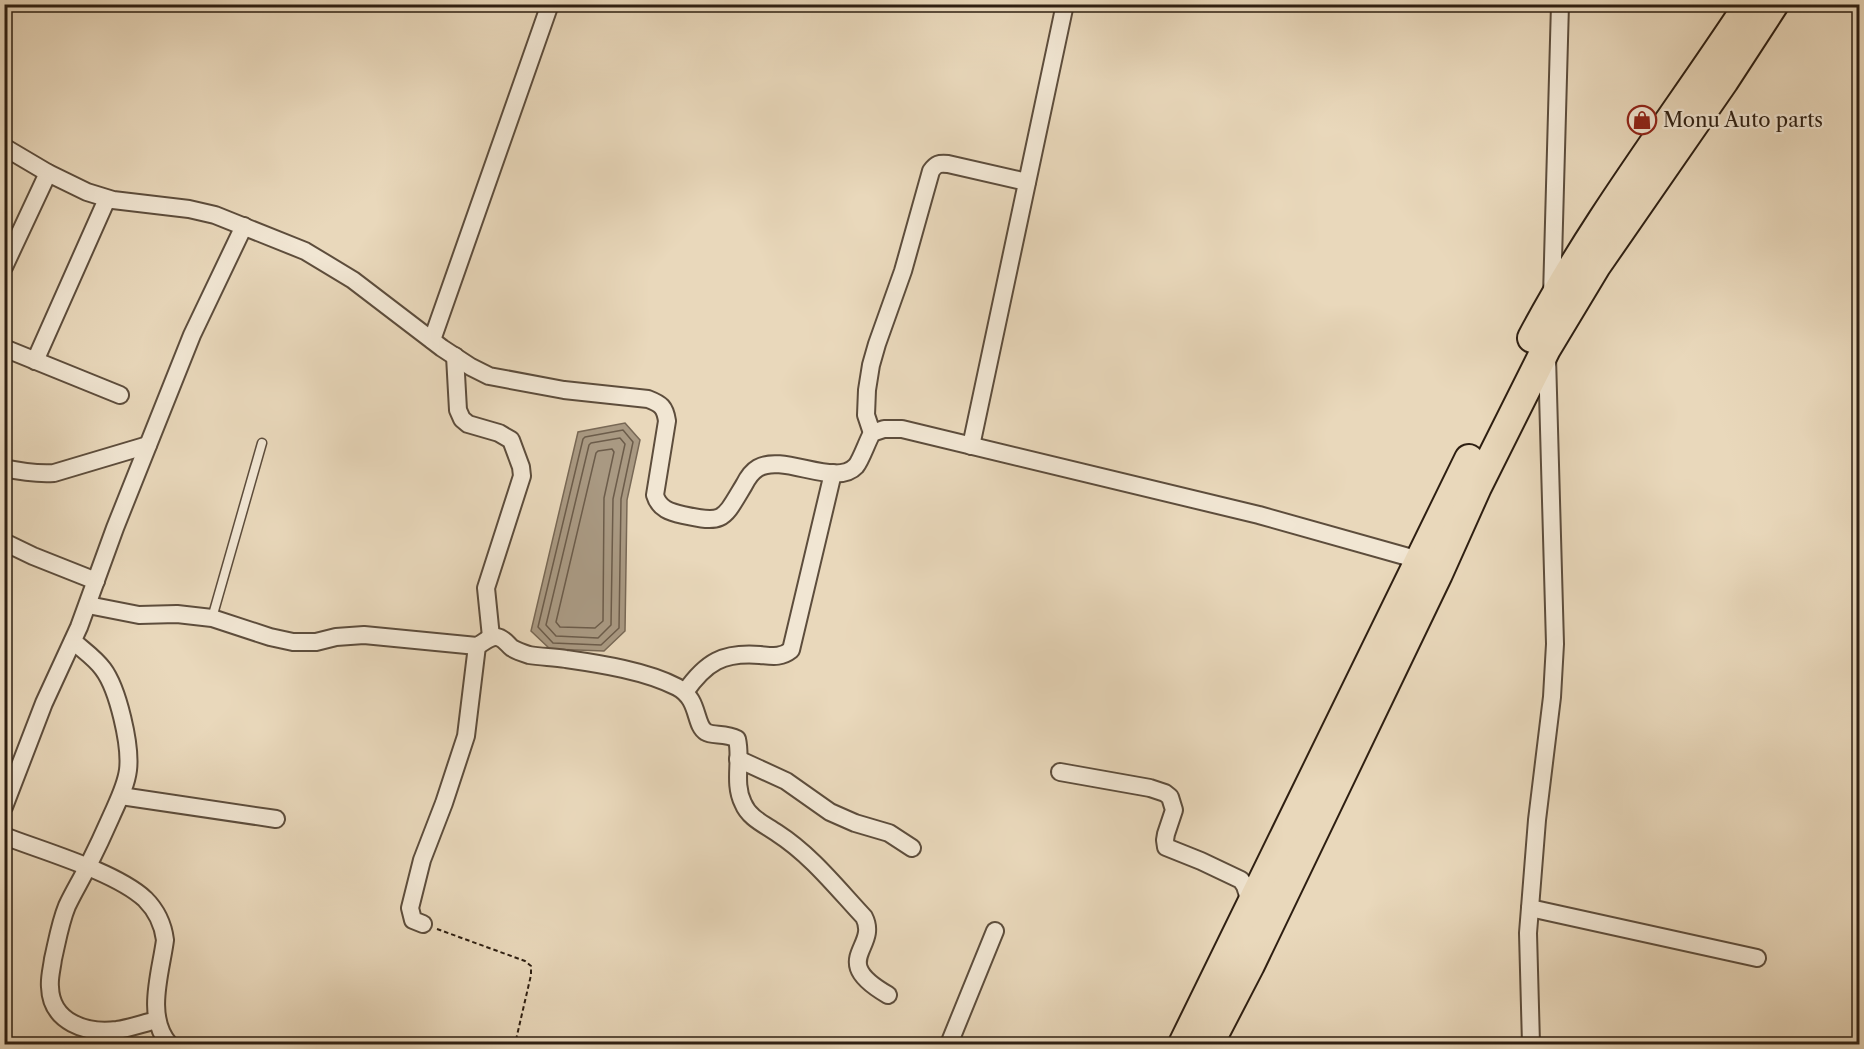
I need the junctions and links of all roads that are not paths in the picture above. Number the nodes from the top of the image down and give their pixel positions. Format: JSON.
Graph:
{"nodes":[{"id":1,"x":550,"y":4,"type":"edge"},
{"id":2,"x":1065,"y":4,"type":"edge"},
{"id":3,"x":1560,"y":4,"type":"edge"},
{"id":4,"x":1749,"y":4,"type":"edge"},
{"id":5,"x":1774,"y":4,"type":"edge"},
{"id":6,"x":4,"y":147,"type":"edge"},
{"id":7,"x":48,"y":173,"type":"junction"},
{"id":8,"x":1027,"y":182,"type":"junction"},
{"id":9,"x":107,"y":199,"type":"junction"},
{"id":10,"x":244,"y":226,"type":"junction"},
{"id":11,"x":4,"y":267,"type":"edge"},
{"id":12,"x":1552,"y":300,"type":"junction"},
{"id":13,"x":432,"y":340,"type":"junction"},
{"id":14,"x":4,"y":348,"type":"edge"},
{"id":15,"x":1546,"y":349,"type":"junction"},
{"id":16,"x":455,"y":356,"type":"junction"},
{"id":17,"x":35,"y":361,"type":"junction"},
{"id":18,"x":120,"y":395,"type":"dead end"},
{"id":19,"x":872,"y":433,"type":"junction"},
{"id":20,"x":262,"y":444,"type":"dead end"},
{"id":21,"x":148,"y":445,"type":"junction"},
{"id":22,"x":971,"y":446,"type":"junction"},
{"id":23,"x":4,"y":468,"type":"edge"},
{"id":24,"x":833,"y":473,"type":"junction"},
{"id":25,"x":4,"y":542,"type":"edge"},
{"id":26,"x":1419,"y":560,"type":"junction"},
{"id":27,"x":96,"y":581,"type":"junction"},
{"id":28,"x":88,"y":604,"type":"junction"},
{"id":29,"x":212,"y":618,"type":"junction"},
{"id":30,"x":73,"y":641,"type":"junction"},
{"id":31,"x":484,"y":641,"type":"junction"},
{"id":32,"x":685,"y":692,"type":"junction"},
{"id":33,"x":738,"y":759,"type":"junction"},
{"id":34,"x":1060,"y":772,"type":"dead end"},
{"id":35,"x":121,"y":796,"type":"junction"},
{"id":36,"x":4,"y":807,"type":"edge"},
{"id":37,"x":276,"y":819,"type":"dead end"},
{"id":38,"x":4,"y":836,"type":"edge"},
{"id":39,"x":912,"y":848,"type":"dead end"},
{"id":40,"x":87,"y":868,"type":"junction"},
{"id":41,"x":1251,"y":906,"type":"junction"},
{"id":42,"x":1530,"y":908,"type":"junction"},
{"id":43,"x":423,"y":924,"type":"road end"},
{"id":44,"x":995,"y":931,"type":"dead end"},
{"id":45,"x":1757,"y":957,"type":"dead end"},
{"id":46,"x":888,"y":995,"type":"dead end"},
{"id":47,"x":157,"y":1020,"type":"junction"},
{"id":48,"x":169,"y":1044,"type":"edge"},
{"id":49,"x":950,"y":1044,"type":"edge"},
{"id":50,"x":1183,"y":1044,"type":"edge"},
{"id":51,"x":1209,"y":1044,"type":"edge"},
{"id":52,"x":1531,"y":1044,"type":"edge"}],
"edges":[{"from":1,"to":13,"type":"street"},
{"from":2,"to":8,"type":"street"},
{"from":3,"to":12,"type":"street"},
{"from":4,"to":12,"type":"highway"},
{"from":5,"to":15,"type":"highway"},
{"from":6,"to":7,"type":"street"},
{"from":7,"to":9,"type":"street"},
{"from":7,"to":11,"type":"street"},
{"from":8,"to":19,"type":"street"},
{"from":8,"to":22,"type":"street"},
{"from":9,"to":10,"type":"street"},
{"from":9,"to":17,"type":"street"},
{"from":10,"to":13,"type":"street"},
{"from":10,"to":21,"type":"street"},
{"from":12,"to":15,"type":"street"},
{"from":12,"to":26,"type":"highway"},
{"from":13,"to":16,"type":"street"},
{"from":14,"to":17,"type":"street"},
{"from":15,"to":42,"type":"street"},
{"from":15,"to":51,"type":"highway"},
{"from":16,"to":24,"type":"street"},
{"from":16,"to":31,"type":"street"},
{"from":17,"to":18,"type":"street"},
{"from":19,"to":22,"type":"street"},
{"from":19,"to":24,"type":"street"},
{"from":20,"to":29,"type":"lane"},
{"from":21,"to":23,"type":"street"},
{"from":21,"to":27,"type":"street"},
{"from":22,"to":26,"type":"street"},
{"from":24,"to":32,"type":"street"},
{"from":25,"to":27,"type":"street"},
{"from":26,"to":41,"type":"highway"},
{"from":27,"to":28,"type":"street"},
{"from":28,"to":29,"type":"street"},
{"from":28,"to":30,"type":"street"},
{"from":29,"to":31,"type":"street"},
{"from":30,"to":35,"type":"street"},
{"from":30,"to":36,"type":"street"},
{"from":31,"to":32,"type":"street"},
{"from":31,"to":43,"type":"street"},
{"from":32,"to":33,"type":"street"},
{"from":33,"to":39,"type":"street"},
{"from":33,"to":46,"type":"street"},
{"from":34,"to":41,"type":"street"},
{"from":35,"to":37,"type":"street"},
{"from":35,"to":40,"type":"street"},
{"from":38,"to":40,"type":"street"},
{"from":40,"to":47,"type":"street"},
{"from":40,"to":47,"type":"street"},
{"from":41,"to":50,"type":"highway"},
{"from":42,"to":45,"type":"street"},
{"from":42,"to":52,"type":"street"},
{"from":44,"to":49,"type":"street"},
{"from":47,"to":48,"type":"street"}]}
